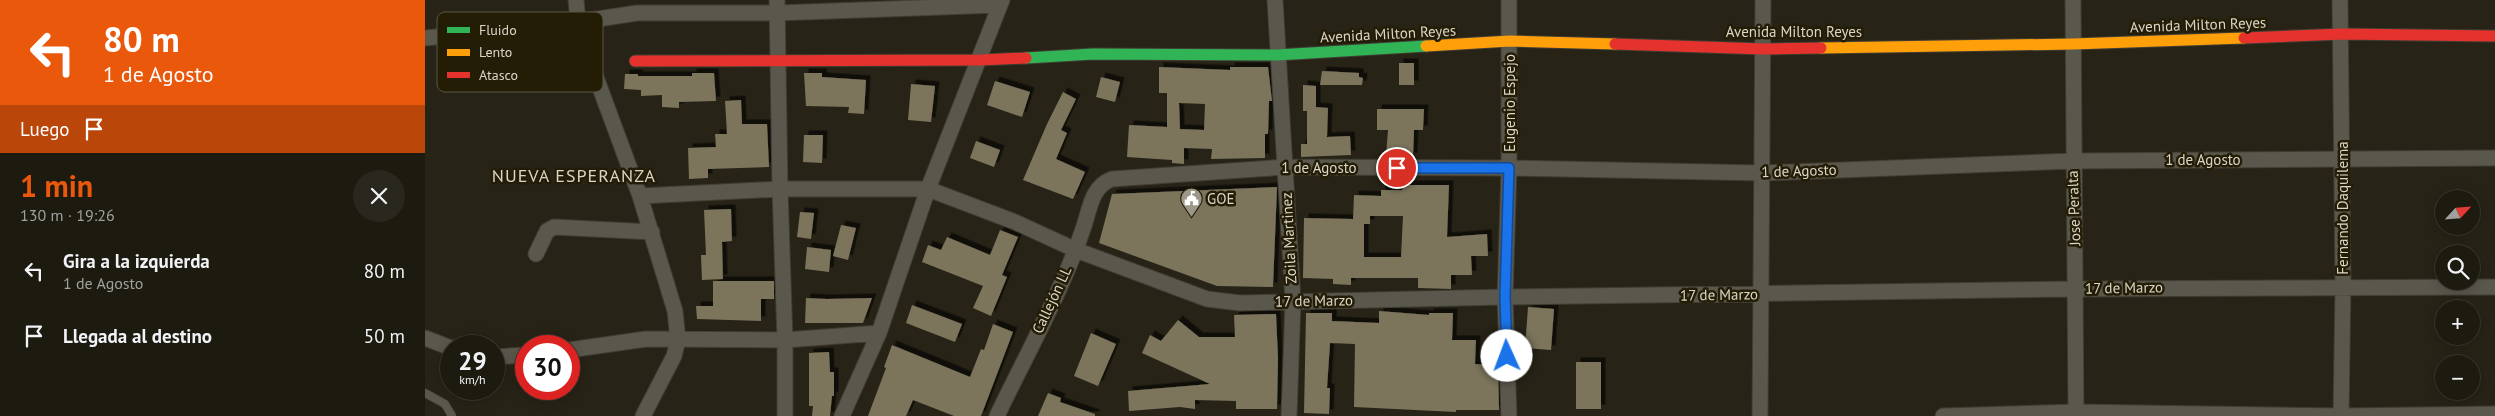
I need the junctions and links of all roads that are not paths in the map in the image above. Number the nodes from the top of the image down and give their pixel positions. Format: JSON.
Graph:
{"nodes":[{"id":1,"x":1275,"y":0,"type":"edge"},
{"id":2,"x":1509,"y":0,"type":"edge"},
{"id":3,"x":1763,"y":0,"type":"edge"},
{"id":4,"x":2073,"y":0,"type":"edge"},
{"id":5,"x":2340,"y":0,"type":"edge"},
{"id":6,"x":1001,"y":3,"type":"edge"},
{"id":7,"x":777,"y":7,"type":"edge"},
{"id":8,"x":603,"y":19,"type":"edge"},
{"id":9,"x":2342,"y":34,"type":"junction"},
{"id":10,"x":2495,"y":36,"type":"edge"},
{"id":11,"x":1510,"y":41,"type":"junction"},
{"id":12,"x":2073,"y":44,"type":"junction"},
{"id":13,"x":1764,"y":49,"type":"junction"},
{"id":14,"x":1277,"y":55,"type":"junction"},
{"id":15,"x":780,"y":59,"type":"junction"},
{"id":16,"x":980,"y":60,"type":"junction"},
{"id":17,"x":635,"y":61,"type":"dead end"},
{"id":18,"x":601,"y":92,"type":"edge"},
{"id":19,"x":2495,"y":158,"type":"edge"},
{"id":20,"x":2343,"y":160,"type":"junction"},
{"id":21,"x":2073,"y":161,"type":"junction"},
{"id":22,"x":1285,"y":167,"type":"junction"},
{"id":23,"x":1509,"y":168,"type":"junction"},
{"id":24,"x":1763,"y":173,"type":"junction"},
{"id":25,"x":1103,"y":182,"type":"joint"},
{"id":26,"x":780,"y":189,"type":"junction"},
{"id":27,"x":928,"y":189,"type":"junction"},
{"id":28,"x":640,"y":196,"type":"junction"},
{"id":29,"x":652,"y":232,"type":"junction"},
{"id":30,"x":1076,"y":250,"type":"junction"},
{"id":31,"x":536,"y":254,"type":"dead end"},
{"id":32,"x":2343,"y":286,"type":"junction"},
{"id":33,"x":2495,"y":287,"type":"edge"},
{"id":34,"x":2076,"y":289,"type":"junction"},
{"id":35,"x":1761,"y":294,"type":"junction"},
{"id":36,"x":1505,"y":297,"type":"junction"},
{"id":37,"x":1293,"y":301,"type":"junction"},
{"id":38,"x":879,"y":333,"type":"junction"},
{"id":39,"x":425,"y":338,"type":"edge"},
{"id":40,"x":678,"y":340,"type":"junction"},
{"id":41,"x":785,"y":340,"type":"junction"},
{"id":42,"x":440,"y":344,"type":"edge"},
{"id":43,"x":580,"y":348,"type":"edge"},
{"id":44,"x":425,"y":393,"type":"edge"},
{"id":45,"x":2076,"y":414,"type":"edge"},
{"id":46,"x":2495,"y":414,"type":"edge"},
{"id":47,"x":452,"y":416,"type":"edge"},
{"id":48,"x":643,"y":416,"type":"edge"},
{"id":49,"x":785,"y":416,"type":"edge"},
{"id":50,"x":842,"y":416,"type":"edge"},
{"id":51,"x":997,"y":416,"type":"edge"},
{"id":52,"x":1289,"y":416,"type":"edge"},
{"id":53,"x":1509,"y":416,"type":"edge"},
{"id":54,"x":1760,"y":416,"type":"edge"},
{"id":55,"x":1943,"y":416,"type":"edge"},
{"id":56,"x":2341,"y":416,"type":"edge"}],
"edges":[{"from":1,"to":14,"type":"street","name":"Zoila Martinez"},
{"from":2,"to":11,"type":"street","name":"Eugenio Espejo"},
{"from":3,"to":13,"type":"street"},
{"from":4,"to":12,"type":"street","name":"Jose Peralta"},
{"from":5,"to":9,"type":"street","name":"Fernando Daquilema"},
{"from":6,"to":7,"type":"street"},
{"from":6,"to":16,"type":"street"},
{"from":7,"to":8,"type":"street"},
{"from":7,"to":15,"type":"street"},
{"from":9,"to":10,"type":"street","name":"Avenida Milton Reyes"},
{"from":9,"to":12,"type":"street","name":"Avenida Milton Reyes"},
{"from":9,"to":20,"type":"street","name":"Fernando Daquilema"},
{"from":11,"to":13,"type":"street","name":"Avenida Milton Reyes"},
{"from":11,"to":14,"type":"street","name":"Avenida Milton Reyes"},
{"from":11,"to":23,"type":"street","name":"Eugenio Espejo"},
{"from":12,"to":13,"type":"street","name":"Avenida Milton Reyes"},
{"from":12,"to":21,"type":"street","name":"Jose Peralta"},
{"from":13,"to":24,"type":"street"},
{"from":14,"to":16,"type":"street","name":"Avenida Milton Reyes"},
{"from":14,"to":22,"type":"street","name":"Zoila Martinez"},
{"from":15,"to":16,"type":"street","name":"Avenida Milton Reyes"},
{"from":15,"to":17,"type":"street","name":"Avenida Milton Reyes"},
{"from":15,"to":26,"type":"street"},
{"from":16,"to":27,"type":"street"},
{"from":18,"to":28,"type":"street"},
{"from":19,"to":20,"type":"street","name":"1 de Agosto"},
{"from":20,"to":21,"type":"street","name":"1 de Agosto"},
{"from":20,"to":32,"type":"street","name":"Fernando Daquilema"},
{"from":21,"to":24,"type":"street","name":"1 de Agosto"},
{"from":21,"to":34,"type":"street","name":"Jose Peralta"},
{"from":22,"to":23,"type":"street","name":"1 de Agosto"},
{"from":22,"to":25,"type":"street","name":"1 de Agosto"},
{"from":22,"to":37,"type":"street","name":"Zoila Martinez"},
{"from":23,"to":24,"type":"street","name":"1 de Agosto"},
{"from":23,"to":36,"type":"street","name":"Eugenio Espejo"},
{"from":24,"to":35,"type":"street"},
{"from":25,"to":30,"type":"street","name":"Callejón LL"},
{"from":26,"to":27,"type":"street"},
{"from":26,"to":28,"type":"street"},
{"from":26,"to":41,"type":"street"},
{"from":27,"to":30,"type":"street","name":"17 de Marzo"},
{"from":27,"to":38,"type":"street"},
{"from":28,"to":29,"type":"street"},
{"from":29,"to":31,"type":"street"},
{"from":29,"to":40,"type":"street"},
{"from":30,"to":37,"type":"street","name":"17 de Marzo"},
{"from":30,"to":51,"type":"street","name":"Callejón LL"},
{"from":32,"to":33,"type":"street","name":"17 de Marzo"},
{"from":32,"to":34,"type":"street","name":"17 de Marzo"},
{"from":32,"to":56,"type":"street","name":"Fernando Daquilema"},
{"from":34,"to":35,"type":"street","name":"17 de Marzo"},
{"from":34,"to":45,"type":"street","name":"Jose Peralta"},
{"from":35,"to":36,"type":"street","name":"17 de Marzo"},
{"from":35,"to":54,"type":"street"},
{"from":36,"to":37,"type":"street","name":"17 de Marzo"},
{"from":36,"to":53,"type":"street","name":"Eugenio Espejo"},
{"from":37,"to":52,"type":"street","name":"Zoila Martinez"},
{"from":38,"to":41,"type":"street"},
{"from":38,"to":50,"type":"street"},
{"from":39,"to":42,"type":"street"},
{"from":40,"to":41,"type":"street"},
{"from":40,"to":43,"type":"street"},
{"from":40,"to":48,"type":"street"},
{"from":41,"to":49,"type":"street"},
{"from":44,"to":47,"type":"lane"},
{"from":45,"to":55,"type":"street"},
{"from":45,"to":56,"type":"street"},
{"from":46,"to":56,"type":"street"}]}
